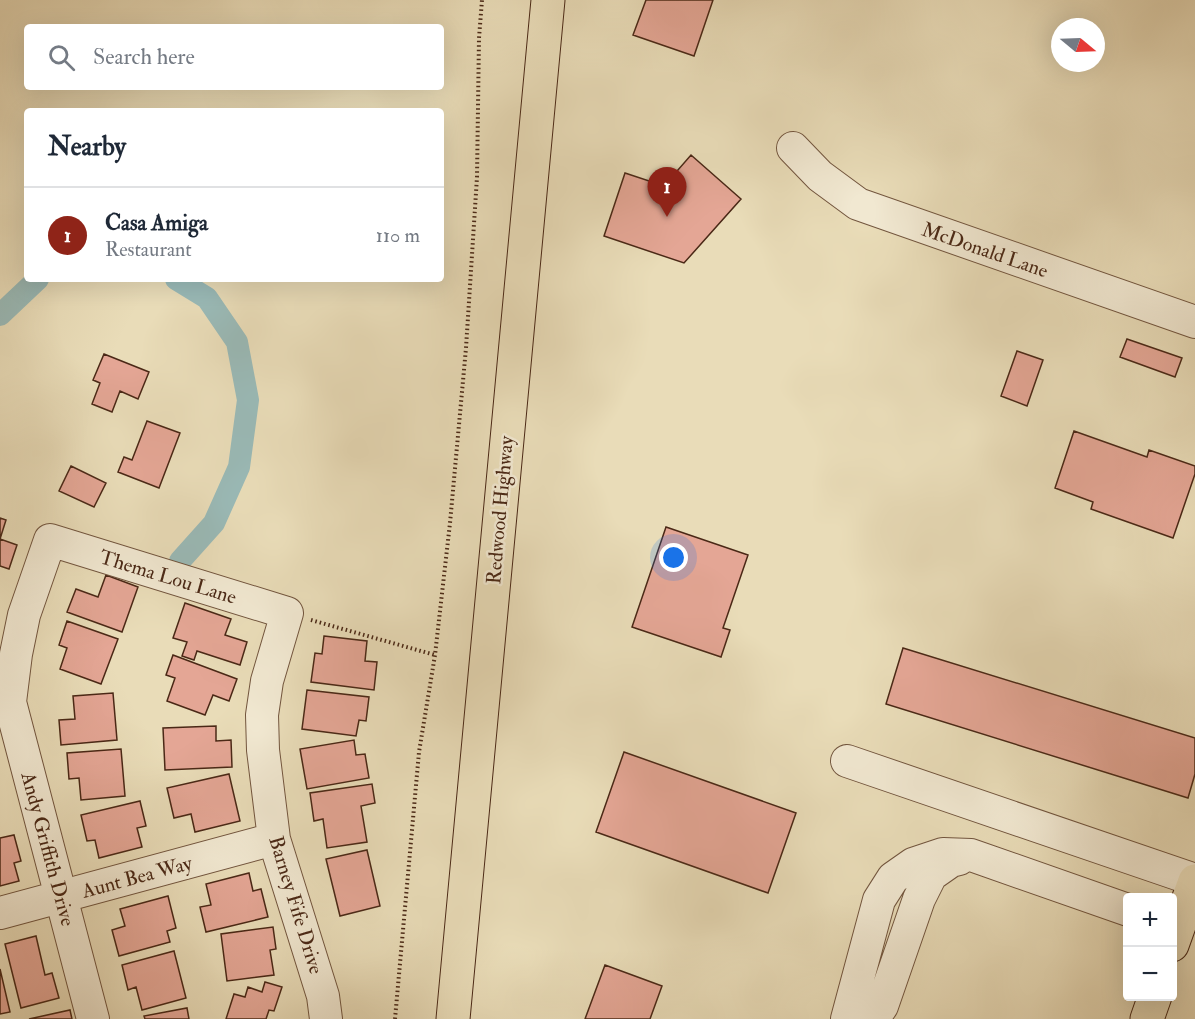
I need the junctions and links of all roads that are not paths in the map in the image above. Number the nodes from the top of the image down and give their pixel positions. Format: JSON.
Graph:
{"nodes":[{"id":1,"x":548,"y":0,"type":"edge"},
{"id":2,"x":793,"y":148,"type":"dead end"},
{"id":3,"x":1195,"y":322,"type":"edge"},
{"id":4,"x":50,"y":540,"type":"joint"},
{"id":5,"x":287,"y":613,"type":"joint"},
{"id":6,"x":5,"y":701,"type":"edge"},
{"id":7,"x":847,"y":760,"type":"dead end"},
{"id":8,"x":274,"y":839,"type":"junction"},
{"id":9,"x":972,"y":855,"type":"junction"},
{"id":10,"x":1195,"y":881,"type":"edge"},
{"id":11,"x":60,"y":898,"type":"junction"},
{"id":12,"x":1123,"y":908,"type":"edge"},
{"id":13,"x":0,"y":913,"type":"edge"},
{"id":14,"x":1177,"y":926,"type":"edge"},
{"id":15,"x":1153,"y":1001,"type":"edge"},
{"id":16,"x":879,"y":1014,"type":"edge"},
{"id":17,"x":93,"y":1019,"type":"edge"},
{"id":18,"x":326,"y":1019,"type":"edge"},
{"id":19,"x":453,"y":1019,"type":"edge"},
{"id":20,"x":846,"y":1019,"type":"edge"},
{"id":21,"x":1147,"y":1019,"type":"edge"}],
"edges":[{"from":1,"to":19,"type":"main road","name":"Redwood Highway"},
{"from":2,"to":3,"type":"street","name":"McDonald Lane"},
{"from":4,"to":5,"type":"street","name":"Thema Lou Lane"},
{"from":4,"to":6,"type":"street","name":"Andy Griffith Drive"},
{"from":5,"to":8,"type":"street","name":"Barney Fife Drive"},
{"from":6,"to":11,"type":"street","name":"Andy Griffith Drive"},
{"from":7,"to":10,"type":"street"},
{"from":8,"to":11,"type":"street","name":"Aunt Bea Way"},
{"from":8,"to":18,"type":"street","name":"Barney Fife Drive"},
{"from":9,"to":12,"type":"street"},
{"from":9,"to":16,"type":"street"},
{"from":9,"to":20,"type":"street"},
{"from":10,"to":14,"type":"main road"},
{"from":11,"to":13,"type":"street","name":"Aunt Bea Way"},
{"from":11,"to":17,"type":"street","name":"Andy Griffith Drive"},
{"from":15,"to":21,"type":"main road"}]}
